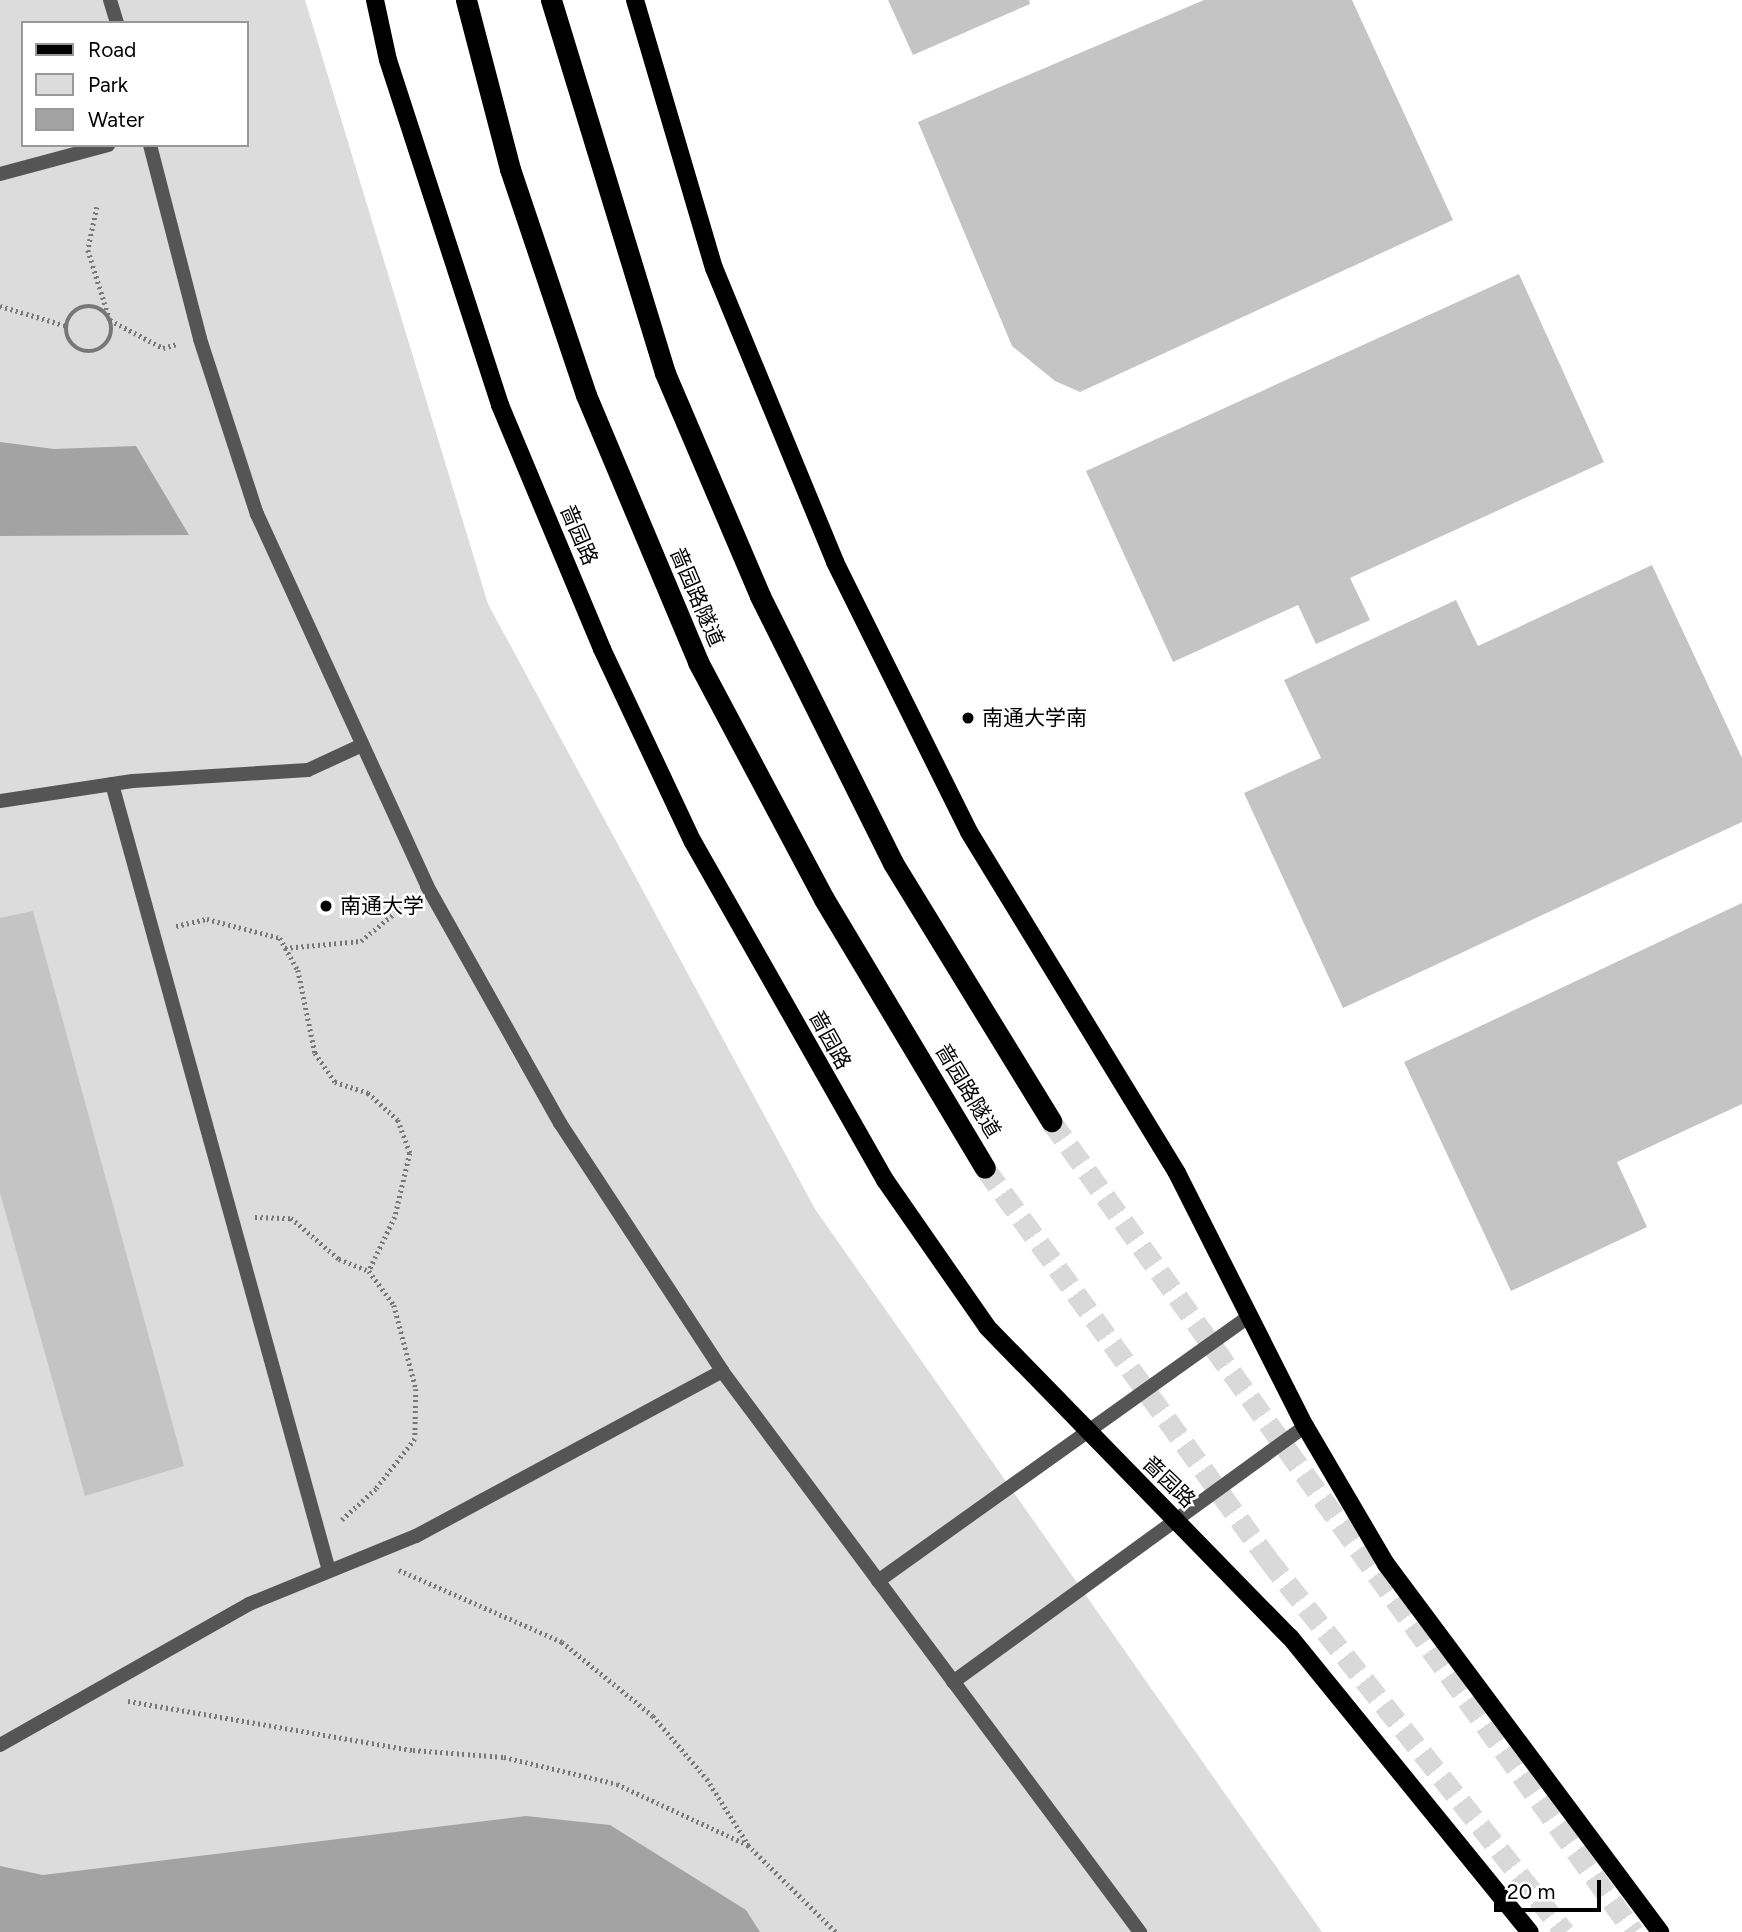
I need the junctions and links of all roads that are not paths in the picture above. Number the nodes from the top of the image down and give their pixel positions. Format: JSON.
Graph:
{"nodes":[{"id":1,"x":110,"y":0,"type":"edge"},
{"id":2,"x":375,"y":0,"type":"edge"},
{"id":3,"x":466,"y":0,"type":"edge"},
{"id":4,"x":551,"y":0,"type":"edge"},
{"id":5,"x":635,"y":0,"type":"edge"},
{"id":6,"x":116,"y":21,"type":"edge"},
{"id":7,"x":101,"y":147,"type":"edge"},
{"id":8,"x":151,"y":147,"type":"edge"},
{"id":9,"x":0,"y":174,"type":"edge"},
{"id":10,"x":360,"y":746,"type":"junction"},
{"id":11,"x":112,"y":784,"type":"junction"},
{"id":12,"x":0,"y":801,"type":"edge"},
{"id":13,"x":1051,"y":1121,"type":"tunnel mouth"},
{"id":14,"x":985,"y":1168,"type":"tunnel mouth"},
{"id":15,"x":1249,"y":1316,"type":"junction"},
{"id":16,"x":722,"y":1371,"type":"junction"},
{"id":17,"x":1305,"y":1426,"type":"junction"},
{"id":18,"x":1086,"y":1433,"type":"junction"},
{"id":19,"x":1174,"y":1518,"type":"junction"},
{"id":20,"x":329,"y":1572,"type":"junction"},
{"id":21,"x":878,"y":1581,"type":"junction"},
{"id":22,"x":953,"y":1682,"type":"junction"},
{"id":23,"x":0,"y":1745,"type":"edge"},
{"id":24,"x":1140,"y":1932,"type":"edge"},
{"id":25,"x":1530,"y":1932,"type":"edge"},
{"id":26,"x":1660,"y":1932,"type":"edge"}],
"edges":[{"from":1,"to":6,"type":"street"},
{"from":2,"to":18,"type":"main road","name":"啬园路"},
{"from":3,"to":14,"type":"highway","name":"啬园路隧道"},
{"from":4,"to":13,"type":"highway"},
{"from":5,"to":15,"type":"main road"},
{"from":7,"to":9,"type":"street"},
{"from":8,"to":10,"type":"street"},
{"from":10,"to":11,"type":"street"},
{"from":10,"to":16,"type":"street"},
{"from":11,"to":12,"type":"street"},
{"from":11,"to":20,"type":"street"},
{"from":15,"to":17,"type":"main road"},
{"from":15,"to":18,"type":"street"},
{"from":16,"to":20,"type":"street"},
{"from":16,"to":21,"type":"street"},
{"from":17,"to":19,"type":"street"},
{"from":17,"to":26,"type":"main road"},
{"from":18,"to":19,"type":"main road","name":"啬园路"},
{"from":18,"to":21,"type":"street"},
{"from":19,"to":22,"type":"street"},
{"from":19,"to":25,"type":"main road","name":"啬园路"},
{"from":20,"to":23,"type":"street"},
{"from":21,"to":22,"type":"street"},
{"from":22,"to":24,"type":"street"}]}
